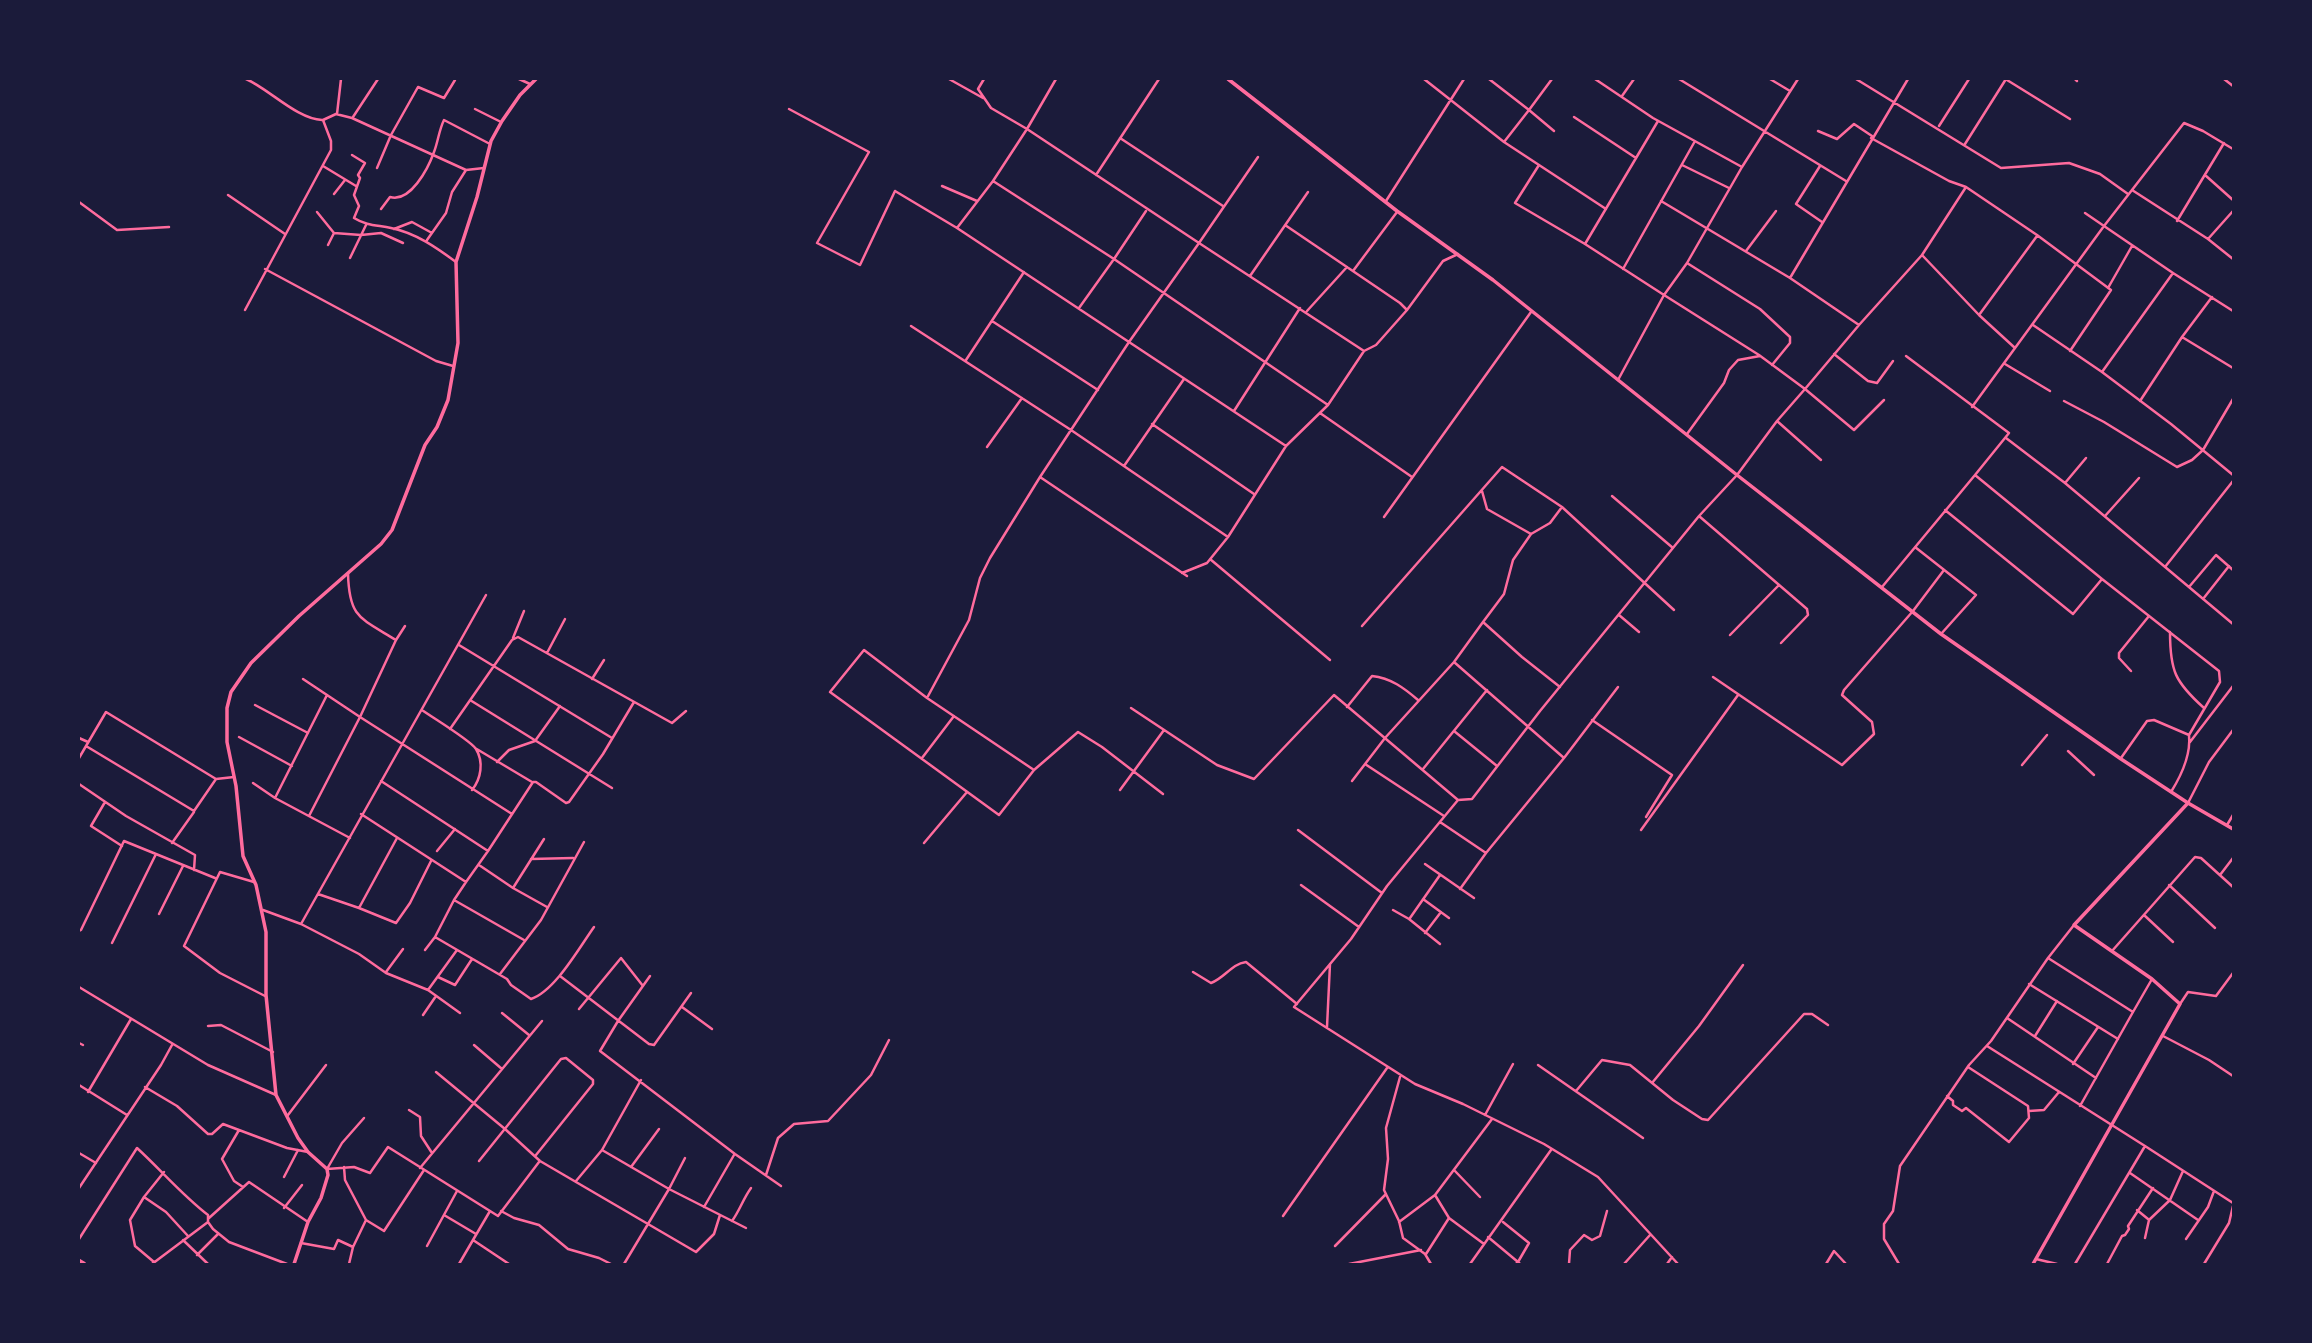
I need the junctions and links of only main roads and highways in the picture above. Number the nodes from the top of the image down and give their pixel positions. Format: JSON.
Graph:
{"nodes":[{"id":1,"x":79,"y":1261,"type":"edge"},
{"id":2,"x":84,"y":1264,"type":"edge"}],
"edges":[{"from":1,"to":2,"type":"main road"}]}
